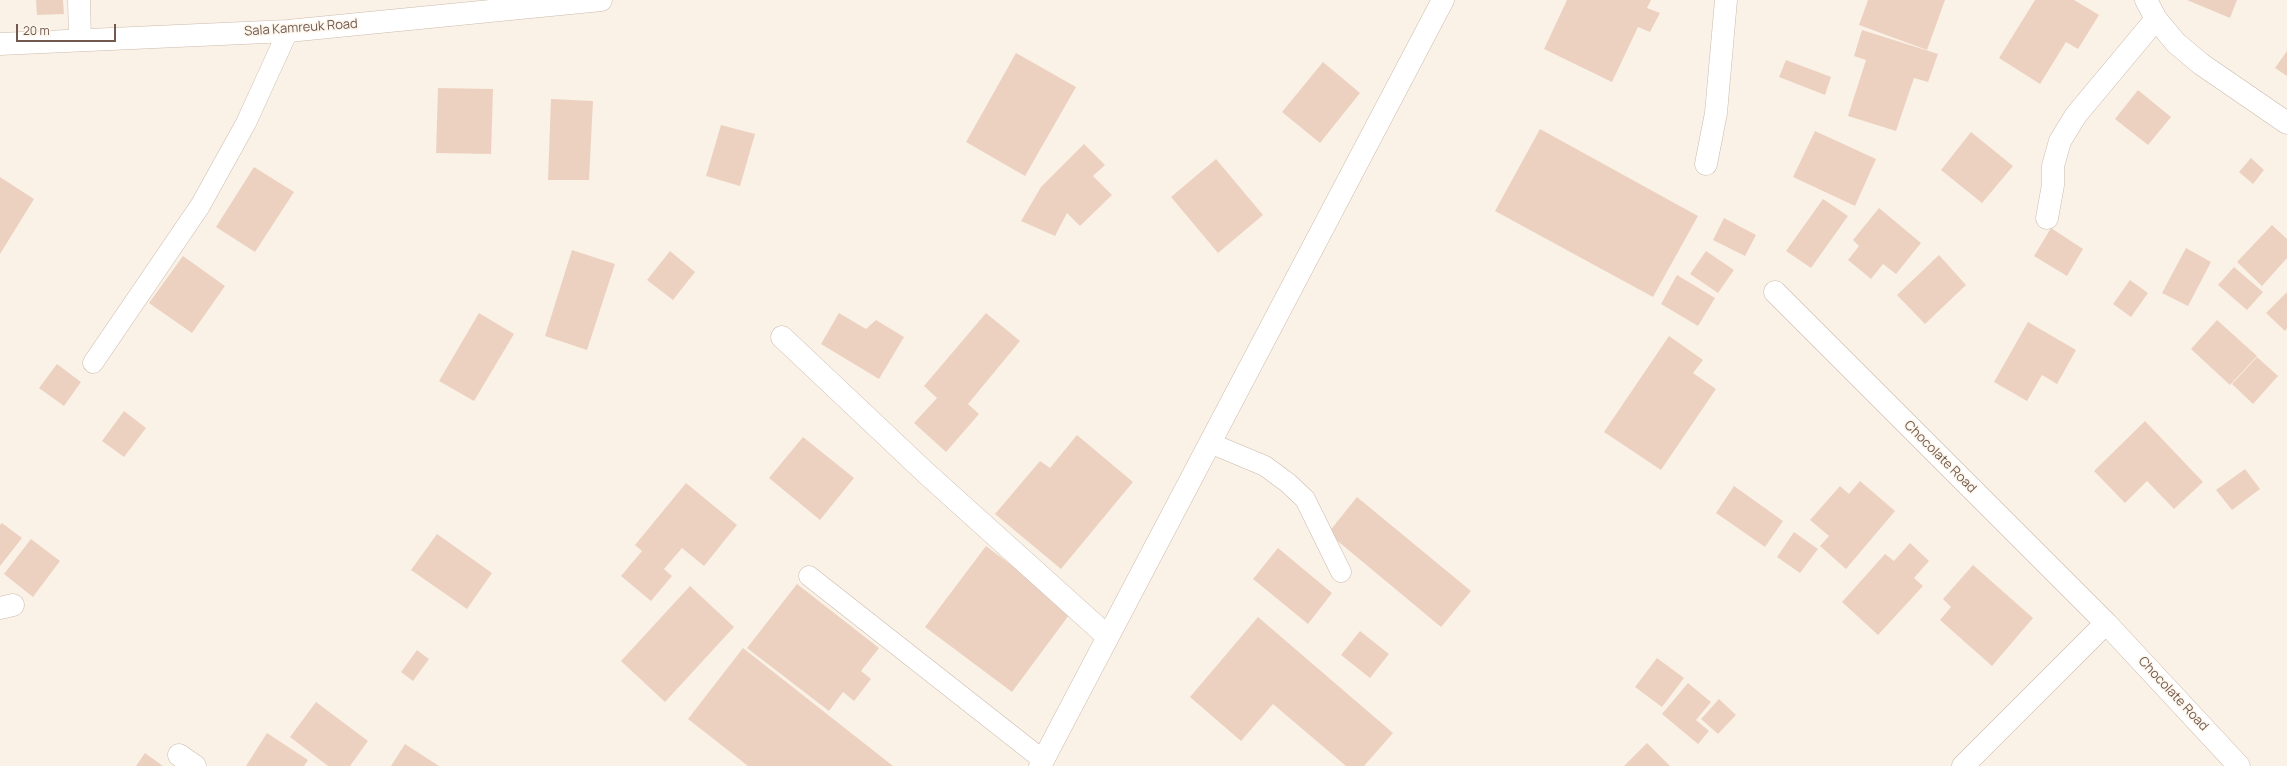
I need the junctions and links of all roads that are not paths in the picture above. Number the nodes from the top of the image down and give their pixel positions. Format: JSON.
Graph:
{"nodes":[{"id":1,"x":79,"y":0,"type":"edge"},
{"id":2,"x":601,"y":0,"type":"edge"},
{"id":3,"x":1443,"y":0,"type":"edge"},
{"id":4,"x":1726,"y":0,"type":"edge"},
{"id":5,"x":2146,"y":0,"type":"edge"},
{"id":6,"x":2156,"y":19,"type":"junction"},
{"id":7,"x":288,"y":31,"type":"junction"},
{"id":8,"x":80,"y":40,"type":"junction"},
{"id":9,"x":0,"y":44,"type":"edge"},
{"id":10,"x":2287,"y":123,"type":"edge"},
{"id":11,"x":1706,"y":164,"type":"dead end"},
{"id":12,"x":2047,"y":218,"type":"dead end"},
{"id":13,"x":1775,"y":292,"type":"dead end"},
{"id":14,"x":782,"y":337,"type":"dead end"},
{"id":15,"x":93,"y":363,"type":"dead end"},
{"id":16,"x":1210,"y":443,"type":"junction"},
{"id":17,"x":1341,"y":572,"type":"dead end"},
{"id":18,"x":809,"y":576,"type":"dead end"},
{"id":19,"x":2106,"y":623,"type":"junction"},
{"id":20,"x":1107,"y":636,"type":"junction"},
{"id":21,"x":1041,"y":763,"type":"edge"},
{"id":22,"x":1963,"y":766,"type":"edge"},
{"id":23,"x":2239,"y":766,"type":"edge"}],
"edges":[{"from":1,"to":8,"type":"street"},
{"from":2,"to":7,"type":"street","name":"Sala Kamreuk Road"},
{"from":3,"to":16,"type":"street"},
{"from":4,"to":11,"type":"street"},
{"from":5,"to":6,"type":"street"},
{"from":6,"to":10,"type":"street"},
{"from":6,"to":12,"type":"street"},
{"from":7,"to":8,"type":"street","name":"Sala Kamreuk Road"},
{"from":7,"to":15,"type":"lane"},
{"from":8,"to":9,"type":"street","name":"Sala Kamreuk Road"},
{"from":13,"to":19,"type":"street","name":"Chocolate Road"},
{"from":14,"to":20,"type":"street"},
{"from":16,"to":17,"type":"lane"},
{"from":16,"to":20,"type":"street"},
{"from":18,"to":21,"type":"lane"},
{"from":19,"to":22,"type":"street"},
{"from":19,"to":23,"type":"street","name":"Chocolate Road"},
{"from":20,"to":21,"type":"street"}]}
